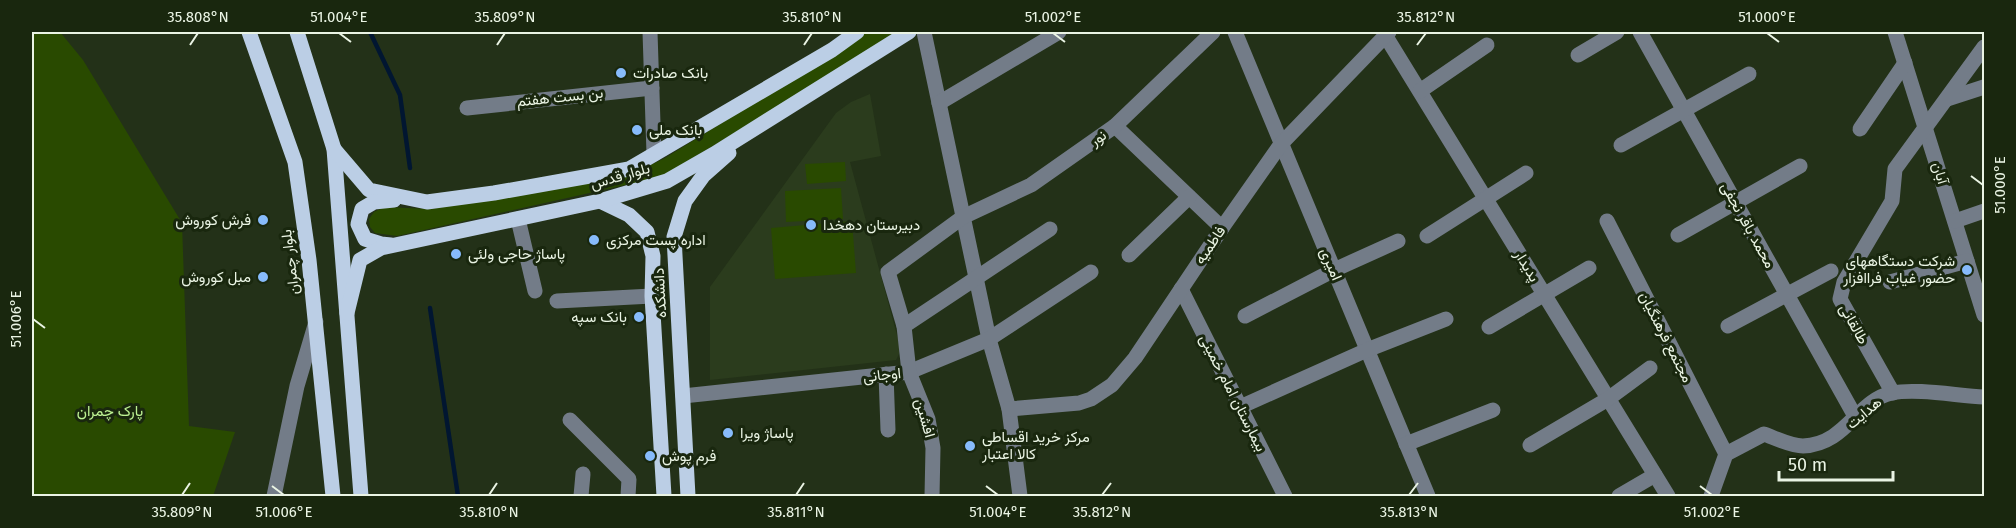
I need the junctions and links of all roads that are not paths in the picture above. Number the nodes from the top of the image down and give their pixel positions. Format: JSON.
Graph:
{"nodes":[{"id":1,"x":249,"y":32,"type":"edge"},
{"id":2,"x":297,"y":32,"type":"edge"},
{"id":3,"x":650,"y":32,"type":"edge"},
{"id":4,"x":857,"y":32,"type":"edge"},
{"id":5,"x":909,"y":32,"type":"edge"},
{"id":6,"x":924,"y":32,"type":"edge"},
{"id":7,"x":1059,"y":32,"type":"edge"},
{"id":8,"x":1213,"y":32,"type":"edge"},
{"id":9,"x":1235,"y":32,"type":"edge"},
{"id":10,"x":1617,"y":32,"type":"edge"},
{"id":11,"x":1640,"y":32,"type":"edge"},
{"id":12,"x":1895,"y":32,"type":"edge"},
{"id":13,"x":1387,"y":33,"type":"edge"},
{"id":14,"x":1487,"y":45,"type":"dead end"},
{"id":15,"x":1984,"y":47,"type":"edge"},
{"id":16,"x":1578,"y":55,"type":"dead end"},
{"id":17,"x":1905,"y":63,"type":"junction"},
{"id":18,"x":1749,"y":74,"type":"dead end"},
{"id":19,"x":1984,"y":87,"type":"edge"},
{"id":20,"x":652,"y":88,"type":"junction"},
{"id":21,"x":1420,"y":91,"type":"junction"},
{"id":22,"x":1947,"y":99,"type":"junction"},
{"id":23,"x":939,"y":103,"type":"junction"},
{"id":24,"x":467,"y":108,"type":"dead end"},
{"id":25,"x":1684,"y":110,"type":"junction"},
{"id":26,"x":764,"y":123,"type":"junction"},
{"id":27,"x":1115,"y":126,"type":"junction"},
{"id":28,"x":1926,"y":128,"type":"junction"},
{"id":29,"x":1860,"y":129,"type":"dead end"},
{"id":30,"x":1281,"y":144,"type":"junction"},
{"id":31,"x":1621,"y":145,"type":"dead end"},
{"id":32,"x":334,"y":149,"type":"junction"},
{"id":33,"x":654,"y":154,"type":"junction"},
{"id":34,"x":1800,"y":166,"type":"dead end"},
{"id":35,"x":1526,"y":173,"type":"dead end"},
{"id":36,"x":1189,"y":197,"type":"junction"},
{"id":37,"x":403,"y":198,"type":"junction"},
{"id":38,"x":1485,"y":198,"type":"junction"},
{"id":39,"x":600,"y":201,"type":"junction"},
{"id":40,"x":1736,"y":203,"type":"junction"},
{"id":41,"x":1984,"y":211,"type":"edge"},
{"id":42,"x":963,"y":217,"type":"junction"},
{"id":43,"x":518,"y":219,"type":"junction"},
{"id":44,"x":1607,"y":220,"type":"dead end"},
{"id":45,"x":1955,"y":221,"type":"junction"},
{"id":46,"x":1222,"y":228,"type":"junction"},
{"id":47,"x":1050,"y":229,"type":"dead end"},
{"id":48,"x":1678,"y":235,"type":"dead end"},
{"id":49,"x":1427,"y":236,"type":"dead end"},
{"id":50,"x":1398,"y":241,"type":"dead end"},
{"id":51,"x":398,"y":245,"type":"junction"},
{"id":52,"x":1129,"y":255,"type":"dead end"},
{"id":53,"x":1967,"y":261,"type":"junction"},
{"id":54,"x":1589,"y":268,"type":"dead end"},
{"id":55,"x":1334,"y":270,"type":"junction"},
{"id":56,"x":1831,"y":271,"type":"dead end"},
{"id":57,"x":888,"y":272,"type":"joint"},
{"id":58,"x":1091,"y":272,"type":"dead end"},
{"id":59,"x":976,"y":278,"type":"junction"},
{"id":60,"x":1890,"y":282,"type":"dead end"},
{"id":61,"x":1180,"y":289,"type":"junction"},
{"id":62,"x":535,"y":291,"type":"dead end"},
{"id":63,"x":1545,"y":295,"type":"junction"},
{"id":64,"x":1787,"y":295,"type":"junction"},
{"id":65,"x":652,"y":296,"type":"junction"},
{"id":66,"x":557,"y":301,"type":"dead end"},
{"id":67,"x":348,"y":313,"type":"junction"},
{"id":68,"x":1984,"y":315,"type":"edge"},
{"id":69,"x":1245,"y":316,"type":"dead end"},
{"id":70,"x":1446,"y":320,"type":"dead end"},
{"id":71,"x":316,"y":322,"type":"junction"},
{"id":72,"x":904,"y":326,"type":"junction"},
{"id":73,"x":1728,"y":326,"type":"dead end"},
{"id":74,"x":1489,"y":327,"type":"dead end"},
{"id":75,"x":989,"y":339,"type":"junction"},
{"id":76,"x":1367,"y":350,"type":"junction"},
{"id":77,"x":1650,"y":368,"type":"dead end"},
{"id":78,"x":909,"y":372,"type":"junction"},
{"id":79,"x":885,"y":374,"type":"junction"},
{"id":80,"x":1893,"y":393,"type":"junction"},
{"id":81,"x":683,"y":396,"type":"junction"},
{"id":82,"x":1984,"y":397,"type":"edge"},
{"id":83,"x":1608,"y":399,"type":"junction"},
{"id":84,"x":1240,"y":407,"type":"junction"},
{"id":85,"x":1010,"y":410,"type":"junction"},
{"id":86,"x":1492,"y":410,"type":"dead end"},
{"id":87,"x":1856,"y":418,"type":"junction"},
{"id":88,"x":570,"y":420,"type":"dead end"},
{"id":89,"x":888,"y":430,"type":"dead end"},
{"id":90,"x":1406,"y":444,"type":"junction"},
{"id":91,"x":1530,"y":445,"type":"dead end"},
{"id":92,"x":1726,"y":454,"type":"junction"},
{"id":93,"x":583,"y":474,"type":"dead end"},
{"id":94,"x":1655,"y":475,"type":"junction"},
{"id":95,"x":274,"y":496,"type":"edge"},
{"id":96,"x":333,"y":496,"type":"edge"},
{"id":97,"x":361,"y":496,"type":"edge"},
{"id":98,"x":581,"y":496,"type":"edge"},
{"id":99,"x":628,"y":496,"type":"edge"},
{"id":100,"x":664,"y":496,"type":"edge"},
{"id":101,"x":688,"y":496,"type":"edge"},
{"id":102,"x":932,"y":496,"type":"edge"},
{"id":103,"x":1020,"y":496,"type":"edge"},
{"id":104,"x":1285,"y":496,"type":"edge"},
{"id":105,"x":1428,"y":496,"type":"edge"},
{"id":106,"x":1619,"y":496,"type":"edge"},
{"id":107,"x":1668,"y":496,"type":"edge"},
{"id":108,"x":1711,"y":496,"type":"edge"}],
"edges":[{"from":1,"to":71,"type":"main road","name":"بلوار چمران"},
{"from":2,"to":32,"type":"main road"},
{"from":3,"to":20,"type":"street"},
{"from":4,"to":33,"type":"main road","name":"بلوار قدس"},
{"from":5,"to":26,"type":"main road","name":"بلوار قدس"},
{"from":6,"to":23,"type":"street"},
{"from":7,"to":23,"type":"street"},
{"from":8,"to":27,"type":"street","name":"نور"},
{"from":9,"to":30,"type":"street","name":"امیری"},
{"from":10,"to":16,"type":"street"},
{"from":11,"to":25,"type":"street","name":"محمد باقر نجفی"},
{"from":12,"to":17,"type":"street","name":"آبان"},
{"from":13,"to":21,"type":"street","name":"پدیدار"},
{"from":13,"to":30,"type":"street","name":"فاطمیه"},
{"from":14,"to":21,"type":"street"},
{"from":15,"to":22,"type":"street"},
{"from":17,"to":28,"type":"street","name":"آبان"},
{"from":17,"to":29,"type":"street"},
{"from":18,"to":25,"type":"street"},
{"from":19,"to":22,"type":"street"},
{"from":20,"to":24,"type":"street","name":"بن بست هفتم"},
{"from":20,"to":33,"type":"street"},
{"from":21,"to":38,"type":"street","name":"پدیدار"},
{"from":22,"to":28,"type":"street"},
{"from":23,"to":42,"type":"street"},
{"from":25,"to":31,"type":"street"},
{"from":25,"to":40,"type":"street","name":"محمد باقر نجفی"},
{"from":26,"to":39,"type":"main road","name":"بلوار قدس"},
{"from":26,"to":81,"type":"main road","name":"دانشکده"},
{"from":27,"to":36,"type":"street"},
{"from":27,"to":42,"type":"street","name":"نور"},
{"from":28,"to":45,"type":"street","name":"آبان"},
{"from":28,"to":80,"type":"street","name":"طالقانی"},
{"from":30,"to":46,"type":"street","name":"فاطمیه"},
{"from":30,"to":55,"type":"street","name":"امیری"},
{"from":32,"to":37,"type":"main road","name":"بلوار قدس"},
{"from":32,"to":67,"type":"main road"},
{"from":33,"to":37,"type":"main road","name":"بلوار قدس"},
{"from":34,"to":40,"type":"street"},
{"from":35,"to":38,"type":"street"},
{"from":36,"to":46,"type":"street"},
{"from":36,"to":52,"type":"street"},
{"from":37,"to":51,"type":"main road"},
{"from":38,"to":49,"type":"street"},
{"from":38,"to":63,"type":"street","name":"پدیدار"},
{"from":39,"to":43,"type":"main road","name":"بلوار قدس"},
{"from":39,"to":65,"type":"main road","name":"دانشکده"},
{"from":40,"to":48,"type":"street"},
{"from":40,"to":64,"type":"street","name":"محمد باقر نجفی"},
{"from":41,"to":45,"type":"street"},
{"from":42,"to":57,"type":"street","name":"نور"},
{"from":42,"to":59,"type":"street"},
{"from":43,"to":51,"type":"main road","name":"بلوار قدس"},
{"from":43,"to":62,"type":"street"},
{"from":44,"to":92,"type":"street","name":"مجتمع فرهنگیان"},
{"from":45,"to":53,"type":"street","name":"آبان"},
{"from":46,"to":61,"type":"street","name":"فاطمیه"},
{"from":47,"to":59,"type":"street"},
{"from":50,"to":55,"type":"street"},
{"from":51,"to":67,"type":"main road","name":"بلوار قدس"},
{"from":53,"to":60,"type":"street"},
{"from":53,"to":68,"type":"street","name":"آبان"},
{"from":54,"to":63,"type":"street"},
{"from":55,"to":69,"type":"street"},
{"from":55,"to":76,"type":"street","name":"امیری"},
{"from":56,"to":64,"type":"street"},
{"from":57,"to":72,"type":"street","name":"افشین"},
{"from":58,"to":75,"type":"street","name":"اوجانی"},
{"from":59,"to":72,"type":"street"},
{"from":59,"to":75,"type":"street"},
{"from":61,"to":84,"type":"street","name":"بیمارستان امام خمینی"},
{"from":61,"to":85,"type":"street","name":"فاطمیه"},
{"from":63,"to":74,"type":"street"},
{"from":63,"to":83,"type":"street","name":"پدیدار"},
{"from":64,"to":73,"type":"street"},
{"from":64,"to":87,"type":"street","name":"محمد باقر نجفی"},
{"from":65,"to":66,"type":"street"},
{"from":65,"to":100,"type":"main road","name":"دانشکده"},
{"from":67,"to":97,"type":"main road"},
{"from":70,"to":76,"type":"street"},
{"from":71,"to":95,"type":"street"},
{"from":71,"to":96,"type":"main road","name":"بلوار چمران"},
{"from":72,"to":78,"type":"street","name":"افشین"},
{"from":75,"to":78,"type":"street","name":"اوجانی"},
{"from":75,"to":85,"type":"street"},
{"from":76,"to":84,"type":"street"},
{"from":76,"to":90,"type":"street","name":"امیری"},
{"from":77,"to":83,"type":"street"},
{"from":78,"to":79,"type":"street","name":"اوجانی"},
{"from":78,"to":102,"type":"street","name":"افشین"},
{"from":79,"to":81,"type":"street","name":"اوجانی"},
{"from":79,"to":89,"type":"street"},
{"from":80,"to":82,"type":"street","name":"هدایت"},
{"from":80,"to":87,"type":"street","name":"هدایت"},
{"from":81,"to":101,"type":"main road","name":"دانشکده"},
{"from":83,"to":91,"type":"street"},
{"from":83,"to":94,"type":"street","name":"پدیدار"},
{"from":84,"to":104,"type":"street","name":"بیمارستان امام خمینی"},
{"from":85,"to":103,"type":"street"},
{"from":86,"to":90,"type":"street"},
{"from":87,"to":92,"type":"street","name":"هدایت"},
{"from":88,"to":99,"type":"street"},
{"from":90,"to":105,"type":"street","name":"امیری"},
{"from":92,"to":108,"type":"street"},
{"from":93,"to":98,"type":"street"},
{"from":94,"to":106,"type":"street"},
{"from":94,"to":107,"type":"street","name":"پدیدار"}]}
